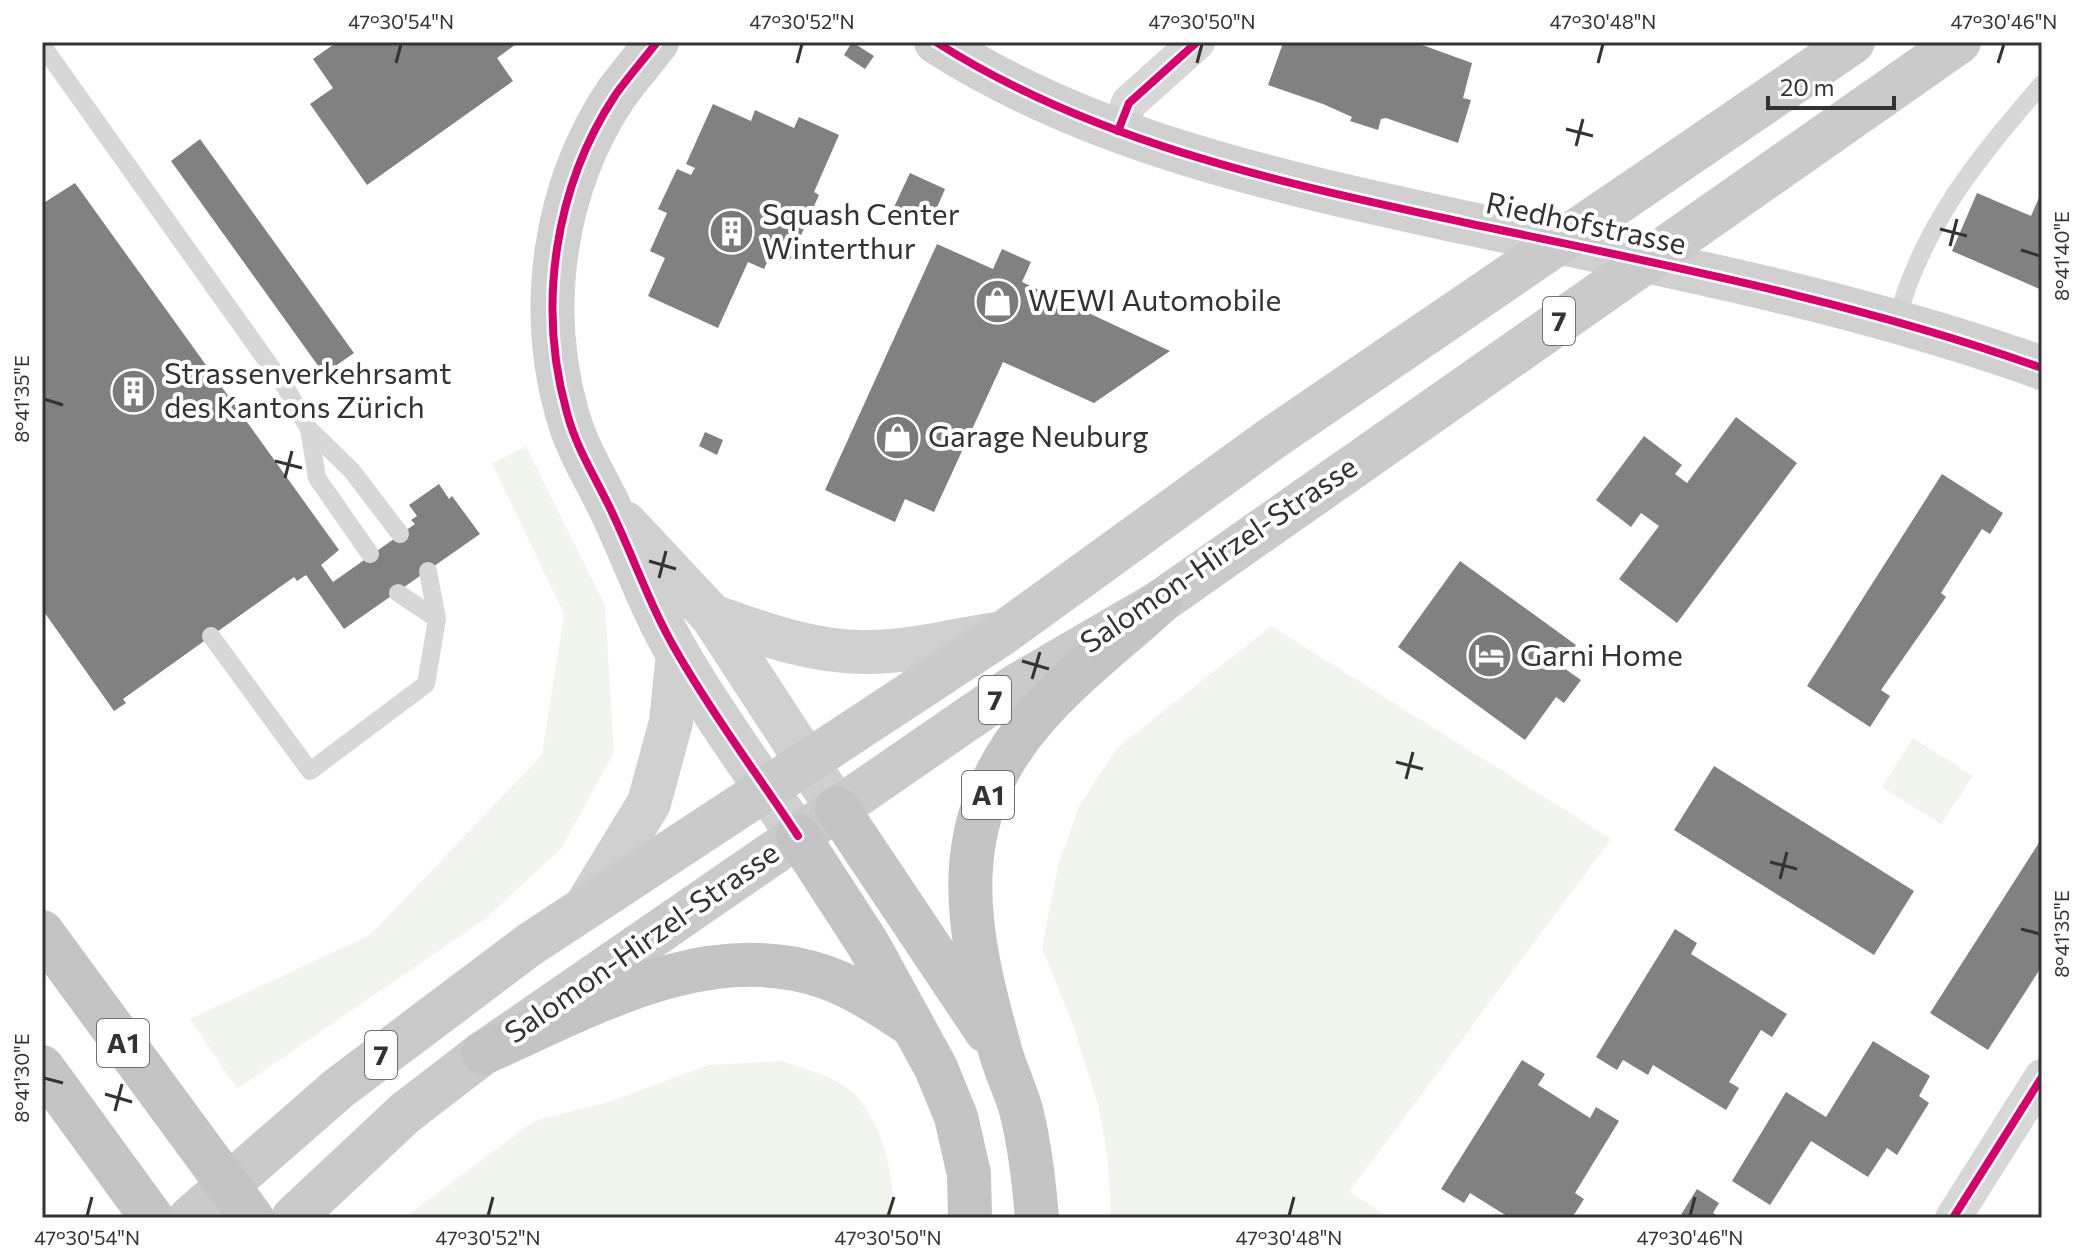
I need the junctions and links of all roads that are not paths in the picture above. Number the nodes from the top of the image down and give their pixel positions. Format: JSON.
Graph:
{"nodes":[{"id":1,"x":657,"y":42,"type":"edge"},
{"id":2,"x":936,"y":42,"type":"edge"},
{"id":3,"x":1197,"y":42,"type":"edge"},
{"id":4,"x":1853,"y":42,"type":"edge"},
{"id":5,"x":1959,"y":42,"type":"edge"},
{"id":6,"x":42,"y":45,"type":"edge"},
{"id":7,"x":2042,"y":84,"type":"edge"},
{"id":8,"x":1118,"y":131,"type":"junction"},
{"id":9,"x":1897,"y":320,"type":"junction"},
{"id":10,"x":2042,"y":368,"type":"edge"},
{"id":11,"x":309,"y":429,"type":"junction"},
{"id":12,"x":610,"y":507,"type":"junction"},
{"id":13,"x":400,"y":534,"type":"dead end"},
{"id":14,"x":370,"y":554,"type":"dead end"},
{"id":15,"x":428,"y":571,"type":"dead end"},
{"id":16,"x":398,"y":593,"type":"dead end"},
{"id":17,"x":1160,"y":602,"type":"junction"},
{"id":18,"x":712,"y":616,"type":"junction"},
{"id":19,"x":437,"y":619,"type":"junction"},
{"id":20,"x":1003,"y":633,"type":"junction"},
{"id":21,"x":211,"y":636,"type":"dead end"},
{"id":22,"x":678,"y":654,"type":"junction"},
{"id":23,"x":806,"y":763,"type":"junction"},
{"id":24,"x":768,"y":790,"type":"junction"},
{"id":25,"x":837,"y":808,"type":"junction"},
{"id":26,"x":798,"y":836,"type":"junction"},
{"id":27,"x":585,"y":908,"type":"junction"},
{"id":28,"x":42,"y":932,"type":"edge"},
{"id":29,"x":910,"y":1024,"type":"junction"},
{"id":30,"x":999,"y":1049,"type":"junction"},
{"id":31,"x":483,"y":1053,"type":"junction"},
{"id":32,"x":42,"y":1067,"type":"edge"},
{"id":33,"x":2042,"y":1077,"type":"edge"},
{"id":34,"x":42,"y":1099,"type":"edge"},
{"id":35,"x":140,"y":1201,"type":"edge"},
{"id":36,"x":190,"y":1218,"type":"edge"},
{"id":37,"x":252,"y":1218,"type":"edge"},
{"id":38,"x":293,"y":1218,"type":"edge"},
{"id":39,"x":970,"y":1218,"type":"edge"},
{"id":40,"x":1037,"y":1218,"type":"edge"},
{"id":41,"x":1953,"y":1218,"type":"edge"}],
"edges":[{"from":1,"to":12,"type":"street"},
{"from":2,"to":8,"type":"street","name":"Riedhofstrasse"},
{"from":3,"to":8,"type":"street"},
{"from":4,"to":20,"type":"main road","name":"Salomon-Hirzel-Strasse","number":"7"},
{"from":5,"to":17,"type":"main road","name":"Salomon-Hirzel-Strasse","number":"7"},
{"from":6,"to":11,"type":"lane"},
{"from":7,"to":9,"type":"lane"},
{"from":8,"to":9,"type":"street","name":"Riedhofstrasse"},
{"from":9,"to":10,"type":"street","name":"Riedhofstrasse"},
{"from":11,"to":13,"type":"lane"},
{"from":11,"to":14,"type":"lane"},
{"from":12,"to":18,"type":"street"},
{"from":12,"to":22,"type":"street"},
{"from":15,"to":19,"type":"lane"},
{"from":16,"to":19,"type":"lane"},
{"from":17,"to":25,"type":"main road","name":"Salomon-Hirzel-Strasse","number":"7"},
{"from":17,"to":30,"type":"highway","number":"A1"},
{"from":18,"to":20,"type":"street"},
{"from":18,"to":23,"type":"street"},
{"from":19,"to":21,"type":"lane"},
{"from":20,"to":23,"type":"main road","name":"Salomon-Hirzel-Strasse","number":"7"},
{"from":22,"to":24,"type":"street"},
{"from":22,"to":27,"type":"street"},
{"from":23,"to":24,"type":"main road","name":"Salomon-Hirzel-Strasse","number":"7"},
{"from":23,"to":25,"type":"street"},
{"from":24,"to":26,"type":"street"},
{"from":24,"to":27,"type":"main road","name":"Salomon-Hirzel-Strasse","number":"7"},
{"from":25,"to":26,"type":"main road","name":"Salomon-Hirzel-Strasse","number":"7"},
{"from":25,"to":30,"type":"highway","number":"A1"},
{"from":26,"to":29,"type":"highway"},
{"from":26,"to":31,"type":"main road","name":"Salomon-Hirzel-Strasse","number":"7"},
{"from":27,"to":36,"type":"main road","name":"Salomon-Hirzel-Strasse","number":"7"},
{"from":28,"to":37,"type":"highway","number":"A1"},
{"from":29,"to":31,"type":"highway"},
{"from":29,"to":39,"type":"highway"},
{"from":30,"to":40,"type":"highway","number":"A1"},
{"from":31,"to":38,"type":"main road","name":"Salomon-Hirzel-Strasse","number":"7"},
{"from":32,"to":35,"type":"highway","number":"A1"},
{"from":33,"to":41,"type":"street"},
{"from":34,"to":35,"type":"highway","number":"A1"}]}
